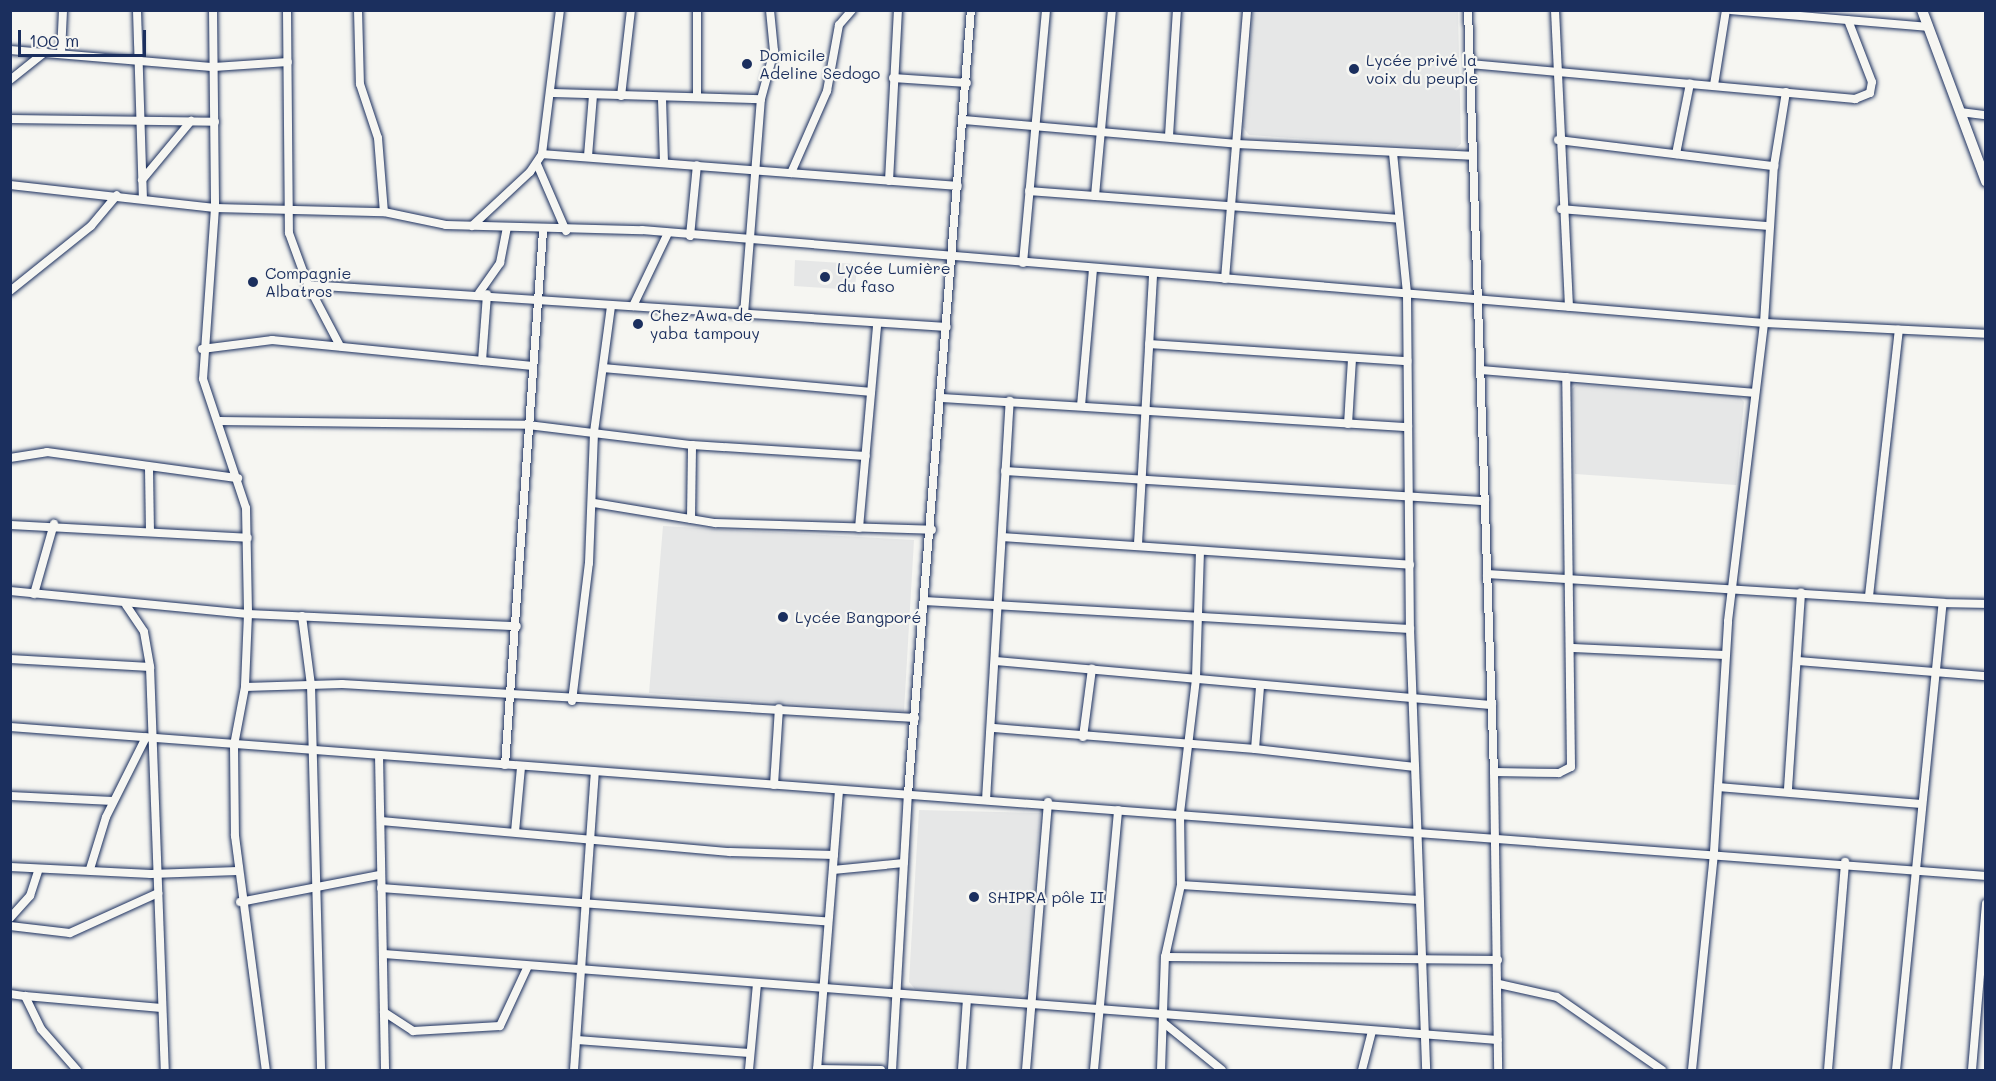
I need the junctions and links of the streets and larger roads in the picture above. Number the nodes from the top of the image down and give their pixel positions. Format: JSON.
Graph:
{"nodes":[{"id":1,"x":63,"y":10,"type":"edge"},
{"id":2,"x":142,"y":10,"type":"edge"},
{"id":3,"x":213,"y":10,"type":"edge"},
{"id":4,"x":288,"y":10,"type":"edge"},
{"id":5,"x":358,"y":10,"type":"edge"},
{"id":6,"x":560,"y":10,"type":"edge"},
{"id":7,"x":631,"y":10,"type":"edge"},
{"id":8,"x":697,"y":10,"type":"edge"},
{"id":9,"x":770,"y":10,"type":"edge"},
{"id":10,"x":852,"y":10,"type":"edge"},
{"id":11,"x":898,"y":10,"type":"edge"},
{"id":12,"x":970,"y":10,"type":"edge"},
{"id":13,"x":1046,"y":10,"type":"edge"},
{"id":14,"x":1112,"y":10,"type":"edge"},
{"id":15,"x":1178,"y":10,"type":"edge"},
{"id":16,"x":1247,"y":10,"type":"edge"},
{"id":17,"x":1468,"y":10,"type":"edge"},
{"id":18,"x":1556,"y":10,"type":"edge"},
{"id":19,"x":1726,"y":10,"type":"edge"},
{"id":20,"x":1731,"y":10,"type":"edge"},
{"id":21,"x":1852,"y":10,"type":"edge"},
{"id":22,"x":1922,"y":10,"type":"edge"},
{"id":23,"x":137,"y":15,"type":"edge"},
{"id":24,"x":1852,"y":20,"type":"junction"},
{"id":25,"x":1928,"y":27,"type":"junction"},
{"id":26,"x":10,"y":50,"type":"edge"},
{"id":27,"x":45,"y":52,"type":"junction"},
{"id":28,"x":61,"y":53,"type":"junction"},
{"id":29,"x":136,"y":58,"type":"junction"},
{"id":30,"x":288,"y":63,"type":"junction"},
{"id":31,"x":1470,"y":64,"type":"junction"},
{"id":32,"x":214,"y":67,"type":"junction"},
{"id":33,"x":1555,"y":71,"type":"junction"},
{"id":34,"x":893,"y":78,"type":"junction"},
{"id":35,"x":10,"y":80,"type":"edge"},
{"id":36,"x":967,"y":83,"type":"junction"},
{"id":37,"x":1690,"y":83,"type":"junction"},
{"id":38,"x":1714,"y":85,"type":"junction"},
{"id":39,"x":1786,"y":92,"type":"junction"},
{"id":40,"x":553,"y":93,"type":"junction"},
{"id":41,"x":593,"y":95,"type":"junction"},
{"id":42,"x":697,"y":95,"type":"junction"},
{"id":43,"x":621,"y":96,"type":"junction"},
{"id":44,"x":662,"y":99,"type":"junction"},
{"id":45,"x":761,"y":99,"type":"junction"},
{"id":46,"x":1960,"y":112,"type":"junction"},
{"id":47,"x":1986,"y":115,"type":"edge"},
{"id":48,"x":10,"y":119,"type":"edge"},
{"id":49,"x":964,"y":120,"type":"junction"},
{"id":50,"x":190,"y":121,"type":"junction"},
{"id":51,"x":139,"y":122,"type":"junction"},
{"id":52,"x":215,"y":122,"type":"junction"},
{"id":53,"x":1035,"y":127,"type":"junction"},
{"id":54,"x":1099,"y":130,"type":"junction"},
{"id":55,"x":1169,"y":136,"type":"junction"},
{"id":56,"x":1558,"y":140,"type":"junction"},
{"id":57,"x":1237,"y":144,"type":"junction"},
{"id":58,"x":1392,"y":153,"type":"junction"},
{"id":59,"x":542,"y":154,"type":"junction"},
{"id":60,"x":1676,"y":154,"type":"junction"},
{"id":61,"x":588,"y":156,"type":"junction"},
{"id":62,"x":1473,"y":156,"type":"junction"},
{"id":63,"x":664,"y":162,"type":"junction"},
{"id":64,"x":537,"y":164,"type":"junction"},
{"id":65,"x":697,"y":165,"type":"junction"},
{"id":66,"x":1774,"y":166,"type":"junction"},
{"id":67,"x":756,"y":170,"type":"junction"},
{"id":68,"x":791,"y":173,"type":"junction"},
{"id":69,"x":142,"y":180,"type":"junction"},
{"id":70,"x":889,"y":181,"type":"junction"},
{"id":71,"x":1986,"y":181,"type":"edge"},
{"id":72,"x":10,"y":185,"type":"edge"},
{"id":73,"x":958,"y":186,"type":"junction"},
{"id":74,"x":1029,"y":191,"type":"junction"},
{"id":75,"x":117,"y":195,"type":"junction"},
{"id":76,"x":1095,"y":196,"type":"junction"},
{"id":77,"x":142,"y":197,"type":"junction"},
{"id":78,"x":1228,"y":206,"type":"junction"},
{"id":79,"x":215,"y":208,"type":"junction"},
{"id":80,"x":1561,"y":209,"type":"junction"},
{"id":81,"x":291,"y":212,"type":"junction"},
{"id":82,"x":384,"y":212,"type":"junction"},
{"id":83,"x":1399,"y":219,"type":"junction"},
{"id":84,"x":472,"y":226,"type":"junction"},
{"id":85,"x":1768,"y":226,"type":"junction"},
{"id":86,"x":507,"y":228,"type":"junction"},
{"id":87,"x":543,"y":231,"type":"junction"},
{"id":88,"x":566,"y":231,"type":"junction"},
{"id":89,"x":668,"y":233,"type":"junction"},
{"id":90,"x":690,"y":236,"type":"junction"},
{"id":91,"x":751,"y":241,"type":"junction"},
{"id":92,"x":953,"y":257,"type":"junction"},
{"id":93,"x":1023,"y":263,"type":"junction"},
{"id":94,"x":1093,"y":269,"type":"junction"},
{"id":95,"x":1153,"y":273,"type":"junction"},
{"id":96,"x":1225,"y":279,"type":"junction"},
{"id":97,"x":308,"y":285,"type":"junction"},
{"id":98,"x":10,"y":291,"type":"edge"},
{"id":99,"x":483,"y":294,"type":"junction"},
{"id":100,"x":1407,"y":294,"type":"junction"},
{"id":101,"x":538,"y":298,"type":"junction"},
{"id":102,"x":1476,"y":299,"type":"junction"},
{"id":103,"x":633,"y":306,"type":"junction"},
{"id":104,"x":611,"y":307,"type":"junction"},
{"id":105,"x":1569,"y":307,"type":"junction"},
{"id":106,"x":744,"y":314,"type":"junction"},
{"id":107,"x":1764,"y":322,"type":"junction"},
{"id":108,"x":877,"y":325,"type":"junction"},
{"id":109,"x":947,"y":327,"type":"junction"},
{"id":110,"x":1899,"y":330,"type":"junction"},
{"id":111,"x":1986,"y":334,"type":"edge"},
{"id":112,"x":1149,"y":344,"type":"junction"},
{"id":113,"x":340,"y":346,"type":"junction"},
{"id":114,"x":202,"y":349,"type":"junction"},
{"id":115,"x":1352,"y":358,"type":"junction"},
{"id":116,"x":482,"y":361,"type":"junction"},
{"id":117,"x":1407,"y":361,"type":"junction"},
{"id":118,"x":533,"y":366,"type":"junction"},
{"id":119,"x":604,"y":368,"type":"junction"},
{"id":120,"x":1482,"y":369,"type":"junction"},
{"id":121,"x":1566,"y":377,"type":"junction"},
{"id":122,"x":871,"y":392,"type":"junction"},
{"id":123,"x":1755,"y":393,"type":"junction"},
{"id":124,"x":942,"y":398,"type":"junction"},
{"id":125,"x":1010,"y":401,"type":"junction"},
{"id":126,"x":1080,"y":406,"type":"junction"},
{"id":127,"x":1146,"y":411,"type":"junction"},
{"id":128,"x":219,"y":421,"type":"junction"},
{"id":129,"x":1348,"y":424,"type":"junction"},
{"id":130,"x":528,"y":425,"type":"junction"},
{"id":131,"x":1408,"y":427,"type":"junction"},
{"id":132,"x":594,"y":432,"type":"junction"},
{"id":133,"x":692,"y":445,"type":"junction"},
{"id":134,"x":866,"y":456,"type":"junction"},
{"id":135,"x":10,"y":458,"type":"edge"},
{"id":136,"x":149,"y":469,"type":"junction"},
{"id":137,"x":1005,"y":471,"type":"junction"},
{"id":138,"x":1142,"y":476,"type":"junction"},
{"id":139,"x":238,"y":478,"type":"junction"},
{"id":140,"x":1409,"y":498,"type":"junction"},
{"id":141,"x":1485,"y":501,"type":"junction"},
{"id":142,"x":594,"y":503,"type":"junction"},
{"id":143,"x":691,"y":519,"type":"junction"},
{"id":144,"x":54,"y":524,"type":"junction"},
{"id":145,"x":10,"y":525,"type":"edge"},
{"id":146,"x":860,"y":528,"type":"junction"},
{"id":147,"x":932,"y":530,"type":"junction"},
{"id":148,"x":150,"y":531,"type":"junction"},
{"id":149,"x":1002,"y":537,"type":"junction"},
{"id":150,"x":248,"y":538,"type":"junction"},
{"id":151,"x":1138,"y":544,"type":"junction"},
{"id":152,"x":1200,"y":550,"type":"junction"},
{"id":153,"x":1410,"y":565,"type":"junction"},
{"id":154,"x":1487,"y":573,"type":"junction"},
{"id":155,"x":1569,"y":575,"type":"junction"},
{"id":156,"x":1732,"y":589,"type":"junction"},
{"id":157,"x":10,"y":591,"type":"edge"},
{"id":158,"x":1801,"y":592,"type":"junction"},
{"id":159,"x":34,"y":594,"type":"junction"},
{"id":160,"x":1869,"y":596,"type":"junction"},
{"id":161,"x":924,"y":601,"type":"junction"},
{"id":162,"x":1943,"y":603,"type":"junction"},
{"id":163,"x":1986,"y":604,"type":"edge"},
{"id":164,"x":126,"y":605,"type":"junction"},
{"id":165,"x":999,"y":605,"type":"junction"},
{"id":166,"x":248,"y":614,"type":"junction"},
{"id":167,"x":302,"y":616,"type":"junction"},
{"id":168,"x":1198,"y":618,"type":"junction"},
{"id":169,"x":517,"y":626,"type":"junction"},
{"id":170,"x":1410,"y":629,"type":"junction"},
{"id":171,"x":1573,"y":648,"type":"junction"},
{"id":172,"x":1725,"y":655,"type":"junction"},
{"id":173,"x":10,"y":659,"type":"edge"},
{"id":174,"x":997,"y":661,"type":"junction"},
{"id":175,"x":1798,"y":661,"type":"junction"},
{"id":176,"x":150,"y":667,"type":"junction"},
{"id":177,"x":1092,"y":669,"type":"junction"},
{"id":178,"x":1938,"y":671,"type":"junction"},
{"id":179,"x":1986,"y":676,"type":"edge"},
{"id":180,"x":1196,"y":678,"type":"junction"},
{"id":181,"x":311,"y":685,"type":"junction"},
{"id":182,"x":245,"y":687,"type":"junction"},
{"id":183,"x":1260,"y":687,"type":"junction"},
{"id":184,"x":510,"y":695,"type":"junction"},
{"id":185,"x":1412,"y":698,"type":"junction"},
{"id":186,"x":572,"y":701,"type":"junction"},
{"id":187,"x":1492,"y":705,"type":"junction"},
{"id":188,"x":779,"y":708,"type":"junction"},
{"id":189,"x":915,"y":718,"type":"junction"},
{"id":190,"x":10,"y":727,"type":"edge"},
{"id":191,"x":994,"y":728,"type":"junction"},
{"id":192,"x":1083,"y":736,"type":"junction"},
{"id":193,"x":146,"y":737,"type":"junction"},
{"id":194,"x":156,"y":738,"type":"junction"},
{"id":195,"x":234,"y":745,"type":"junction"},
{"id":196,"x":1188,"y":747,"type":"junction"},
{"id":197,"x":310,"y":749,"type":"junction"},
{"id":198,"x":1255,"y":749,"type":"junction"},
{"id":199,"x":379,"y":755,"type":"junction"},
{"id":200,"x":506,"y":765,"type":"junction"},
{"id":201,"x":521,"y":767,"type":"junction"},
{"id":202,"x":1415,"y":767,"type":"junction"},
{"id":203,"x":595,"y":772,"type":"junction"},
{"id":204,"x":1494,"y":772,"type":"junction"},
{"id":205,"x":774,"y":785,"type":"junction"},
{"id":206,"x":1718,"y":788,"type":"junction"},
{"id":207,"x":1788,"y":789,"type":"junction"},
{"id":208,"x":839,"y":790,"type":"junction"},
{"id":209,"x":908,"y":794,"type":"junction"},
{"id":210,"x":10,"y":796,"type":"edge"},
{"id":211,"x":987,"y":800,"type":"junction"},
{"id":212,"x":113,"y":801,"type":"junction"},
{"id":213,"x":1048,"y":802,"type":"junction"},
{"id":214,"x":1921,"y":804,"type":"junction"},
{"id":215,"x":1118,"y":810,"type":"junction"},
{"id":216,"x":1180,"y":813,"type":"junction"},
{"id":217,"x":381,"y":821,"type":"junction"},
{"id":218,"x":1417,"y":831,"type":"junction"},
{"id":219,"x":515,"y":832,"type":"junction"},
{"id":220,"x":592,"y":839,"type":"junction"},
{"id":221,"x":1496,"y":839,"type":"junction"},
{"id":222,"x":1714,"y":852,"type":"junction"},
{"id":223,"x":834,"y":855,"type":"junction"},
{"id":224,"x":1845,"y":862,"type":"junction"},
{"id":225,"x":904,"y":863,"type":"junction"},
{"id":226,"x":10,"y":867,"type":"edge"},
{"id":227,"x":90,"y":869,"type":"junction"},
{"id":228,"x":1917,"y":869,"type":"junction"},
{"id":229,"x":832,"y":870,"type":"junction"},
{"id":230,"x":38,"y":871,"type":"junction"},
{"id":231,"x":238,"y":871,"type":"junction"},
{"id":232,"x":159,"y":874,"type":"junction"},
{"id":233,"x":379,"y":875,"type":"junction"},
{"id":234,"x":1986,"y":876,"type":"edge"},
{"id":235,"x":1181,"y":885,"type":"junction"},
{"id":236,"x":317,"y":888,"type":"junction"},
{"id":237,"x":381,"y":888,"type":"junction"},
{"id":238,"x":158,"y":893,"type":"junction"},
{"id":239,"x":1420,"y":900,"type":"junction"},
{"id":240,"x":240,"y":902,"type":"junction"},
{"id":241,"x":585,"y":903,"type":"junction"},
{"id":242,"x":1986,"y":904,"type":"edge"},
{"id":243,"x":10,"y":918,"type":"edge"},
{"id":244,"x":828,"y":921,"type":"junction"},
{"id":245,"x":10,"y":926,"type":"edge"},
{"id":246,"x":384,"y":954,"type":"junction"},
{"id":247,"x":1165,"y":957,"type":"junction"},
{"id":248,"x":1497,"y":960,"type":"junction"},
{"id":249,"x":1419,"y":961,"type":"junction"},
{"id":250,"x":528,"y":966,"type":"junction"},
{"id":251,"x":580,"y":970,"type":"junction"},
{"id":252,"x":757,"y":984,"type":"junction"},
{"id":253,"x":1499,"y":984,"type":"junction"},
{"id":254,"x":822,"y":991,"type":"junction"},
{"id":255,"x":10,"y":994,"type":"edge"},
{"id":256,"x":25,"y":996,"type":"junction"},
{"id":257,"x":899,"y":996,"type":"junction"},
{"id":258,"x":967,"y":999,"type":"junction"},
{"id":259,"x":1030,"y":1004,"type":"junction"},
{"id":260,"x":161,"y":1008,"type":"junction"},
{"id":261,"x":1100,"y":1010,"type":"junction"},
{"id":262,"x":384,"y":1012,"type":"junction"},
{"id":263,"x":1166,"y":1012,"type":"junction"},
{"id":264,"x":1165,"y":1023,"type":"junction"},
{"id":265,"x":1372,"y":1031,"type":"junction"},
{"id":266,"x":1424,"y":1034,"type":"junction"},
{"id":267,"x":578,"y":1040,"type":"junction"},
{"id":268,"x":1498,"y":1040,"type":"junction"},
{"id":269,"x":750,"y":1053,"type":"junction"},
{"id":270,"x":817,"y":1070,"type":"edge"},
{"id":271,"x":77,"y":1071,"type":"edge"},
{"id":272,"x":165,"y":1071,"type":"edge"},
{"id":273,"x":266,"y":1071,"type":"edge"},
{"id":274,"x":321,"y":1071,"type":"edge"},
{"id":275,"x":385,"y":1071,"type":"edge"},
{"id":276,"x":574,"y":1071,"type":"edge"},
{"id":277,"x":748,"y":1071,"type":"edge"},
{"id":278,"x":881,"y":1071,"type":"edge"},
{"id":279,"x":892,"y":1071,"type":"edge"},
{"id":280,"x":962,"y":1071,"type":"edge"},
{"id":281,"x":1026,"y":1071,"type":"edge"},
{"id":282,"x":1095,"y":1071,"type":"edge"},
{"id":283,"x":1161,"y":1071,"type":"edge"},
{"id":284,"x":1222,"y":1071,"type":"edge"},
{"id":285,"x":1362,"y":1071,"type":"edge"},
{"id":286,"x":1426,"y":1071,"type":"edge"},
{"id":287,"x":1498,"y":1071,"type":"edge"},
{"id":288,"x":1662,"y":1071,"type":"edge"},
{"id":289,"x":1692,"y":1071,"type":"edge"},
{"id":290,"x":1828,"y":1071,"type":"edge"},
{"id":291,"x":1896,"y":1071,"type":"edge"},
{"id":292,"x":1972,"y":1071,"type":"edge"}],
"edges":[{"from":1,"to":28,"type":"street"},
{"from":2,"to":23,"type":"street"},
{"from":3,"to":32,"type":"street"},
{"from":4,"to":30,"type":"street"},
{"from":5,"to":82,"type":"street"},
{"from":6,"to":40,"type":"street"},
{"from":7,"to":43,"type":"street"},
{"from":8,"to":42,"type":"street"},
{"from":9,"to":45,"type":"street"},
{"from":10,"to":68,"type":"street"},
{"from":11,"to":34,"type":"street"},
{"from":12,"to":36,"type":"street"},
{"from":13,"to":53,"type":"street"},
{"from":14,"to":54,"type":"street"},
{"from":15,"to":55,"type":"street"},
{"from":16,"to":57,"type":"street"},
{"from":17,"to":31,"type":"street"},
{"from":18,"to":33,"type":"street"},
{"from":19,"to":38,"type":"street"},
{"from":20,"to":24,"type":"street"},
{"from":21,"to":24,"type":"street"},
{"from":22,"to":25,"type":"street"},
{"from":23,"to":29,"type":"street"},
{"from":24,"to":25,"type":"street"},
{"from":24,"to":39,"type":"street"},
{"from":25,"to":46,"type":"street"},
{"from":26,"to":27,"type":"street"},
{"from":27,"to":28,"type":"street"},
{"from":27,"to":35,"type":"street"},
{"from":28,"to":29,"type":"street"},
{"from":29,"to":32,"type":"street"},
{"from":29,"to":51,"type":"street"},
{"from":30,"to":32,"type":"street"},
{"from":30,"to":81,"type":"street"},
{"from":31,"to":33,"type":"street"},
{"from":31,"to":62,"type":"street"},
{"from":32,"to":52,"type":"street"},
{"from":33,"to":37,"type":"street"},
{"from":33,"to":56,"type":"street"},
{"from":34,"to":36,"type":"street"},
{"from":34,"to":70,"type":"street"},
{"from":36,"to":49,"type":"street"},
{"from":37,"to":38,"type":"street"},
{"from":37,"to":60,"type":"street"},
{"from":38,"to":39,"type":"street"},
{"from":39,"to":66,"type":"street"},
{"from":40,"to":41,"type":"street"},
{"from":40,"to":59,"type":"street"},
{"from":41,"to":43,"type":"street"},
{"from":41,"to":61,"type":"street"},
{"from":42,"to":44,"type":"street"},
{"from":42,"to":45,"type":"street"},
{"from":43,"to":44,"type":"street"},
{"from":44,"to":63,"type":"street"},
{"from":45,"to":67,"type":"street"},
{"from":46,"to":47,"type":"street"},
{"from":46,"to":71,"type":"street"},
{"from":48,"to":51,"type":"street"},
{"from":49,"to":53,"type":"street"},
{"from":49,"to":73,"type":"street"},
{"from":50,"to":51,"type":"street"},
{"from":50,"to":52,"type":"street"},
{"from":50,"to":69,"type":"street"},
{"from":51,"to":69,"type":"street"},
{"from":52,"to":79,"type":"street"},
{"from":53,"to":54,"type":"street"},
{"from":53,"to":74,"type":"street"},
{"from":54,"to":55,"type":"street"},
{"from":54,"to":76,"type":"street"},
{"from":55,"to":57,"type":"street"},
{"from":56,"to":60,"type":"street"},
{"from":56,"to":80,"type":"street"},
{"from":57,"to":58,"type":"street"},
{"from":57,"to":78,"type":"street"},
{"from":58,"to":62,"type":"street"},
{"from":58,"to":83,"type":"street"},
{"from":59,"to":61,"type":"street"},
{"from":59,"to":64,"type":"street"},
{"from":60,"to":66,"type":"street"},
{"from":61,"to":63,"type":"street"},
{"from":62,"to":102,"type":"street"},
{"from":63,"to":65,"type":"street"},
{"from":64,"to":84,"type":"street"},
{"from":64,"to":88,"type":"street"},
{"from":65,"to":67,"type":"street"},
{"from":65,"to":90,"type":"street"},
{"from":66,"to":85,"type":"street"},
{"from":67,"to":68,"type":"street"},
{"from":67,"to":91,"type":"street"},
{"from":68,"to":70,"type":"street"},
{"from":69,"to":77,"type":"street"},
{"from":70,"to":73,"type":"street"},
{"from":72,"to":75,"type":"street"},
{"from":73,"to":92,"type":"street"},
{"from":74,"to":76,"type":"street"},
{"from":74,"to":93,"type":"street"},
{"from":75,"to":77,"type":"street"},
{"from":75,"to":98,"type":"street"},
{"from":76,"to":78,"type":"street"},
{"from":77,"to":79,"type":"street"},
{"from":78,"to":83,"type":"street"},
{"from":78,"to":96,"type":"street"},
{"from":79,"to":81,"type":"street"},
{"from":79,"to":114,"type":"street"},
{"from":80,"to":85,"type":"street"},
{"from":80,"to":105,"type":"street"},
{"from":81,"to":82,"type":"street"},
{"from":81,"to":97,"type":"street"},
{"from":82,"to":84,"type":"street"},
{"from":83,"to":100,"type":"street"},
{"from":84,"to":86,"type":"street"},
{"from":85,"to":107,"type":"street"},
{"from":86,"to":87,"type":"street"},
{"from":86,"to":99,"type":"street"},
{"from":87,"to":88,"type":"street"},
{"from":87,"to":101,"type":"street"},
{"from":88,"to":89,"type":"street"},
{"from":89,"to":90,"type":"street"},
{"from":89,"to":103,"type":"street"},
{"from":90,"to":91,"type":"street"},
{"from":91,"to":92,"type":"street"},
{"from":91,"to":106,"type":"street"},
{"from":92,"to":93,"type":"street"},
{"from":92,"to":109,"type":"street"},
{"from":93,"to":94,"type":"street"},
{"from":94,"to":95,"type":"street"},
{"from":94,"to":126,"type":"street"},
{"from":95,"to":96,"type":"street"},
{"from":95,"to":112,"type":"street"},
{"from":96,"to":100,"type":"street"},
{"from":97,"to":99,"type":"street"},
{"from":97,"to":113,"type":"street"},
{"from":99,"to":101,"type":"street"},
{"from":99,"to":116,"type":"street"},
{"from":100,"to":102,"type":"street"},
{"from":100,"to":117,"type":"street"},
{"from":101,"to":104,"type":"street"},
{"from":101,"to":118,"type":"street"},
{"from":102,"to":105,"type":"street"},
{"from":102,"to":120,"type":"street"},
{"from":103,"to":104,"type":"street"},
{"from":103,"to":106,"type":"street"},
{"from":104,"to":119,"type":"street"},
{"from":105,"to":107,"type":"street"},
{"from":106,"to":108,"type":"street"},
{"from":107,"to":110,"type":"street"},
{"from":107,"to":123,"type":"street"},
{"from":108,"to":109,"type":"street"},
{"from":108,"to":122,"type":"street"},
{"from":109,"to":124,"type":"street"},
{"from":110,"to":111,"type":"street"},
{"from":110,"to":160,"type":"street"},
{"from":112,"to":115,"type":"street"},
{"from":112,"to":127,"type":"street"},
{"from":113,"to":114,"type":"street"},
{"from":113,"to":116,"type":"street"},
{"from":114,"to":128,"type":"street"},
{"from":115,"to":117,"type":"street"},
{"from":115,"to":129,"type":"street"},
{"from":116,"to":118,"type":"street"},
{"from":117,"to":131,"type":"street"},
{"from":118,"to":130,"type":"street"},
{"from":119,"to":122,"type":"street"},
{"from":119,"to":132,"type":"street"},
{"from":120,"to":121,"type":"street"},
{"from":120,"to":141,"type":"street"},
{"from":121,"to":123,"type":"street"},
{"from":121,"to":155,"type":"street"},
{"from":122,"to":134,"type":"street"},
{"from":123,"to":156,"type":"street"},
{"from":124,"to":125,"type":"street"},
{"from":124,"to":147,"type":"street"},
{"from":125,"to":126,"type":"street"},
{"from":125,"to":137,"type":"street"},
{"from":126,"to":127,"type":"street"},
{"from":127,"to":129,"type":"street"},
{"from":127,"to":138,"type":"street"},
{"from":128,"to":130,"type":"street"},
{"from":128,"to":139,"type":"street"},
{"from":129,"to":131,"type":"street"},
{"from":130,"to":132,"type":"street"},
{"from":130,"to":169,"type":"street"},
{"from":131,"to":140,"type":"street"},
{"from":132,"to":133,"type":"street"},
{"from":132,"to":142,"type":"street"},
{"from":133,"to":134,"type":"street"},
{"from":133,"to":143,"type":"street"},
{"from":134,"to":146,"type":"street"},
{"from":135,"to":136,"type":"street"},
{"from":136,"to":139,"type":"street"},
{"from":136,"to":148,"type":"street"},
{"from":137,"to":138,"type":"street"},
{"from":137,"to":149,"type":"street"},
{"from":138,"to":140,"type":"street"},
{"from":138,"to":151,"type":"street"},
{"from":139,"to":150,"type":"street"},
{"from":140,"to":141,"type":"street"},
{"from":140,"to":153,"type":"street"},
{"from":141,"to":154,"type":"street"},
{"from":142,"to":143,"type":"street"},
{"from":142,"to":186,"type":"street"},
{"from":143,"to":146,"type":"street"},
{"from":144,"to":145,"type":"street"},
{"from":144,"to":148,"type":"street"},
{"from":144,"to":159,"type":"street"},
{"from":146,"to":147,"type":"street"},
{"from":147,"to":161,"type":"street"},
{"from":148,"to":150,"type":"street"},
{"from":149,"to":151,"type":"street"},
{"from":149,"to":165,"type":"street"},
{"from":150,"to":166,"type":"street"},
{"from":151,"to":152,"type":"street"},
{"from":152,"to":153,"type":"street"},
{"from":152,"to":168,"type":"street"},
{"from":153,"to":170,"type":"street"},
{"from":154,"to":155,"type":"street"},
{"from":154,"to":187,"type":"street"},
{"from":155,"to":156,"type":"street"},
{"from":155,"to":171,"type":"street"},
{"from":156,"to":158,"type":"street"},
{"from":156,"to":172,"type":"street"},
{"from":157,"to":159,"type":"street"},
{"from":158,"to":160,"type":"street"},
{"from":158,"to":175,"type":"street"},
{"from":159,"to":164,"type":"street"},
{"from":160,"to":162,"type":"street"},
{"from":161,"to":165,"type":"street"},
{"from":161,"to":189,"type":"street"},
{"from":162,"to":163,"type":"street"},
{"from":162,"to":178,"type":"street"},
{"from":164,"to":166,"type":"street"},
{"from":164,"to":176,"type":"street"},
{"from":165,"to":168,"type":"street"},
{"from":165,"to":174,"type":"street"},
{"from":166,"to":167,"type":"street"},
{"from":166,"to":182,"type":"street"},
{"from":167,"to":169,"type":"street"},
{"from":167,"to":181,"type":"street"},
{"from":168,"to":170,"type":"street"},
{"from":168,"to":180,"type":"street"},
{"from":169,"to":184,"type":"street"},
{"from":170,"to":185,"type":"street"},
{"from":171,"to":172,"type":"street"},
{"from":171,"to":204,"type":"street"},
{"from":172,"to":206,"type":"street"},
{"from":173,"to":176,"type":"street"},
{"from":174,"to":177,"type":"street"},
{"from":174,"to":191,"type":"street"},
{"from":175,"to":178,"type":"street"},
{"from":175,"to":207,"type":"street"},
{"from":176,"to":194,"type":"street"},
{"from":177,"to":180,"type":"street"},
{"from":177,"to":192,"type":"street"},
{"from":178,"to":179,"type":"street"},
{"from":178,"to":214,"type":"street"},
{"from":180,"to":183,"type":"street"},
{"from":180,"to":196,"type":"street"},
{"from":181,"to":182,"type":"street"},
{"from":181,"to":184,"type":"street"},
{"from":181,"to":197,"type":"street"},
{"from":182,"to":195,"type":"street"},
{"from":183,"to":185,"type":"street"},
{"from":183,"to":198,"type":"street"},
{"from":184,"to":186,"type":"street"},
{"from":184,"to":200,"type":"street"},
{"from":185,"to":187,"type":"street"},
{"from":185,"to":202,"type":"street"},
{"from":186,"to":188,"type":"street"},
{"from":187,"to":204,"type":"street"},
{"from":188,"to":189,"type":"street"},
{"from":188,"to":205,"type":"street"},
{"from":189,"to":209,"type":"street"},
{"from":190,"to":193,"type":"street"},
{"from":191,"to":192,"type":"street"},
{"from":191,"to":211,"type":"street"},
{"from":192,"to":196,"type":"street"},
{"from":193,"to":194,"type":"street"},
{"from":193,"to":212,"type":"street"},
{"from":194,"to":195,"type":"street"},
{"from":194,"to":232,"type":"street"},
{"from":195,"to":197,"type":"street"},
{"from":195,"to":231,"type":"street"},
{"from":196,"to":198,"type":"street"},
{"from":196,"to":216,"type":"street"},
{"from":197,"to":199,"type":"street"},
{"from":197,"to":236,"type":"street"},
{"from":198,"to":202,"type":"street"},
{"from":199,"to":200,"type":"street"},
{"from":199,"to":217,"type":"street"},
{"from":200,"to":201,"type":"street"},
{"from":201,"to":203,"type":"street"},
{"from":201,"to":219,"type":"street"},
{"from":202,"to":218,"type":"street"},
{"from":203,"to":205,"type":"street"},
{"from":203,"to":220,"type":"street"},
{"from":204,"to":221,"type":"street"},
{"from":205,"to":208,"type":"street"},
{"from":206,"to":207,"type":"street"},
{"from":206,"to":222,"type":"street"},
{"from":207,"to":214,"type":"street"},
{"from":208,"to":209,"type":"street"},
{"from":208,"to":223,"type":"street"},
{"from":209,"to":211,"type":"street"},
{"from":209,"to":225,"type":"street"},
{"from":210,"to":212,"type":"street"},
{"from":211,"to":213,"type":"street"},
{"from":212,"to":227,"type":"street"},
{"from":213,"to":215,"type":"street"},
{"from":213,"to":259,"type":"street"},
{"from":214,"to":228,"type":"street"},
{"from":215,"to":216,"type":"street"},
{"from":215,"to":261,"type":"street"},
{"from":216,"to":218,"type":"street"},
{"from":216,"to":235,"type":"street"},
{"from":217,"to":219,"type":"street"},
{"from":217,"to":233,"type":"street"},
{"from":218,"to":221,"type":"street"},
{"from":218,"to":239,"type":"street"},
{"from":219,"to":220,"type":"street"},
{"from":220,"to":223,"type":"street"},
{"from":220,"to":241,"type":"street"},
{"from":221,"to":222,"type":"street"},
{"from":221,"to":248,"type":"street"},
{"from":222,"to":224,"type":"street"},
{"from":222,"to":289,"type":"street"},
{"from":223,"to":229,"type":"street"},
{"from":224,"to":228,"type":"street"},
{"from":224,"to":290,"type":"street"},
{"from":225,"to":229,"type":"street"},
{"from":225,"to":257,"type":"street"},
{"from":226,"to":230,"type":"street"},
{"from":227,"to":230,"type":"street"},
{"from":227,"to":232,"type":"street"},
{"from":228,"to":234,"type":"street"},
{"from":228,"to":291,"type":"street"},
{"from":229,"to":244,"type":"street"},
{"from":230,"to":243,"type":"street"},
{"from":231,"to":232,"type":"street"},
{"from":231,"to":240,"type":"street"},
{"from":232,"to":238,"type":"street"},
{"from":233,"to":236,"type":"street"},
{"from":233,"to":237,"type":"street"},
{"from":235,"to":239,"type":"street"},
{"from":235,"to":247,"type":"street"},
{"from":236,"to":240,"type":"street"},
{"from":236,"to":274,"type":"street"},
{"from":237,"to":241,"type":"street"},
{"from":237,"to":246,"type":"street"},
{"from":238,"to":245,"type":"street"},
{"from":238,"to":260,"type":"street"},
{"from":239,"to":249,"type":"street"},
{"from":240,"to":273,"type":"street"},
{"from":241,"to":244,"type":"street"},
{"from":241,"to":251,"type":"street"},
{"from":242,"to":292,"type":"street"},
{"from":244,"to":254,"type":"street"},
{"from":246,"to":250,"type":"street"},
{"from":246,"to":262,"type":"street"},
{"from":247,"to":249,"type":"street"},
{"from":247,"to":263,"type":"street"},
{"from":248,"to":249,"type":"street"},
{"from":248,"to":253,"type":"street"},
{"from":249,"to":266,"type":"street"},
{"from":250,"to":251,"type":"street"},
{"from":250,"to":262,"type":"street"},
{"from":251,"to":252,"type":"street"},
{"from":251,"to":267,"type":"street"},
{"from":252,"to":254,"type":"street"},
{"from":252,"to":269,"type":"street"},
{"from":253,"to":268,"type":"street"},
{"from":253,"to":288,"type":"street"},
{"from":254,"to":257,"type":"street"},
{"from":254,"to":270,"type":"street"},
{"from":255,"to":256,"type":"street"},
{"from":256,"to":260,"type":"street"},
{"from":256,"to":271,"type":"street"},
{"from":257,"to":258,"type":"street"},
{"from":257,"to":279,"type":"street"},
{"from":258,"to":259,"type":"street"},
{"from":258,"to":280,"type":"street"},
{"from":259,"to":261,"type":"street"},
{"from":259,"to":281,"type":"street"},
{"from":260,"to":272,"type":"street"},
{"from":261,"to":263,"type":"street"},
{"from":261,"to":282,"type":"street"},
{"from":262,"to":275,"type":"street"},
{"from":263,"to":264,"type":"street"},
{"from":263,"to":265,"type":"street"},
{"from":264,"to":283,"type":"street"},
{"from":264,"to":284,"type":"street"},
{"from":265,"to":266,"type":"street"},
{"from":265,"to":285,"type":"street"},
{"from":266,"to":268,"type":"street"},
{"from":266,"to":286,"type":"street"},
{"from":267,"to":269,"type":"street"},
{"from":267,"to":276,"type":"street"},
{"from":268,"to":287,"type":"street"},
{"from":269,"to":277,"type":"street"},
{"from":270,"to":278,"type":"street"}]}
